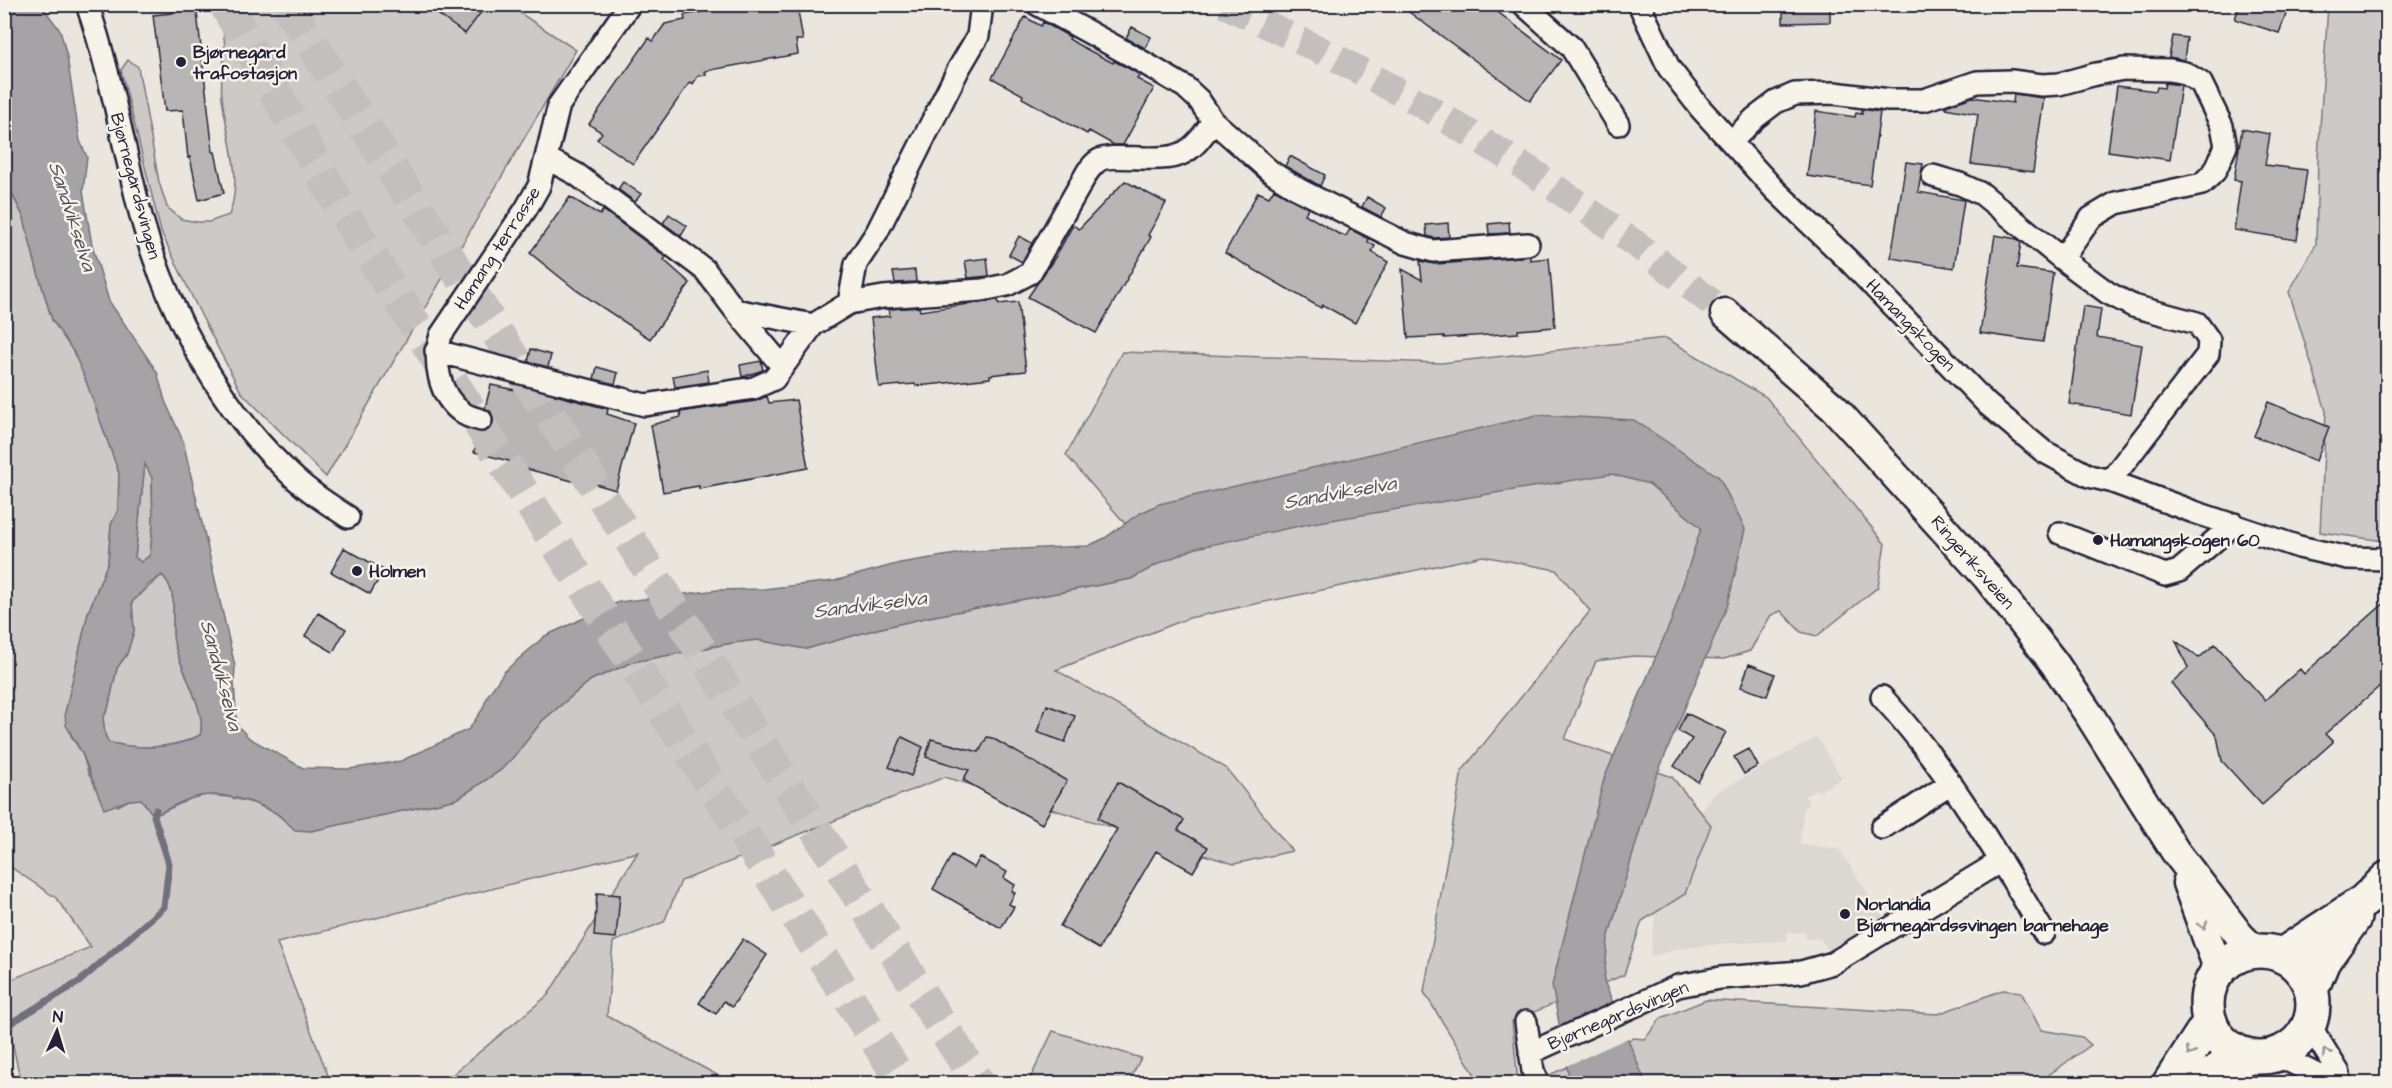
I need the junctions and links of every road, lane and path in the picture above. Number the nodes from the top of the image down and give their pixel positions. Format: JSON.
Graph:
{"nodes":[{"id":1,"x":87,"y":4,"type":"edge"},
{"id":2,"x":630,"y":4,"type":"edge"},
{"id":3,"x":982,"y":4,"type":"edge"},
{"id":4,"x":1037,"y":4,"type":"edge"},
{"id":5,"x":1523,"y":4,"type":"edge"},
{"id":6,"x":1639,"y":4,"type":"edge"},
{"id":7,"x":1213,"y":121,"type":"junction"},
{"id":8,"x":1618,"y":124,"type":"dead end"},
{"id":9,"x":1732,"y":141,"type":"junction"},
{"id":10,"x":546,"y":158,"type":"junction"},
{"id":11,"x":1933,"y":176,"type":"dead end"},
{"id":12,"x":1528,"y":244,"type":"dead end"},
{"id":13,"x":2062,"y":259,"type":"junction"},
{"id":14,"x":849,"y":303,"type":"junction"},
{"id":15,"x":735,"y":310,"type":"junction"},
{"id":16,"x":1725,"y":313,"type":"tunnel mouth"},
{"id":17,"x":813,"y":325,"type":"junction"},
{"id":18,"x":436,"y":351,"type":"junction"},
{"id":19,"x":782,"y":366,"type":"junction"},
{"id":20,"x":481,"y":420,"type":"dead end"},
{"id":21,"x":2110,"y":481,"type":"junction"},
{"id":22,"x":348,"y":517,"type":"dead end"},
{"id":23,"x":2234,"y":524,"type":"junction"},
{"id":24,"x":2060,"y":533,"type":"dead end"},
{"id":25,"x":2388,"y":559,"type":"edge"},
{"id":26,"x":1882,"y":697,"type":"dead end"},
{"id":27,"x":1951,"y":783,"type":"junction"},
{"id":28,"x":1882,"y":828,"type":"dead end"},
{"id":29,"x":2175,"y":850,"type":"junction"},
{"id":30,"x":2001,"y":861,"type":"junction"},
{"id":31,"x":2388,"y":878,"type":"edge"},
{"id":32,"x":2364,"y":901,"type":"junction"},
{"id":33,"x":2044,"y":933,"type":"dead end"},
{"id":34,"x":2268,"y":953,"type":"junction"},
{"id":35,"x":2218,"y":971,"type":"junction"},
{"id":36,"x":2311,"y":990,"type":"junction"},
{"id":37,"x":2210,"y":1021,"type":"junction"},
{"id":38,"x":1526,"y":1022,"type":"dead end"},
{"id":39,"x":2309,"y":1024,"type":"junction"},
{"id":40,"x":1539,"y":1049,"type":"junction"},
{"id":41,"x":2264,"y":1055,"type":"junction"},
{"id":42,"x":1539,"y":1083,"type":"edge"},
{"id":43,"x":2169,"y":1083,"type":"edge"},
{"id":44,"x":2199,"y":1083,"type":"edge"},
{"id":45,"x":2335,"y":1083,"type":"edge"},
{"id":46,"x":2340,"y":1083,"type":"edge"}],
"edges":[{"from":1,"to":22,"type":"street","name":"Bjørnegårdsvingen"},
{"from":2,"to":10,"type":"street","name":"Hamang terrasse"},
{"from":3,"to":14,"type":"street"},
{"from":4,"to":7,"type":"street"},
{"from":5,"to":8,"type":"street"},
{"from":6,"to":9,"type":"street","name":"Hamangskogen"},
{"from":7,"to":12,"type":"street"},
{"from":7,"to":14,"type":"street"},
{"from":9,"to":13,"type":"street"},
{"from":9,"to":21,"type":"street","name":"Hamangskogen"},
{"from":10,"to":15,"type":"street"},
{"from":10,"to":18,"type":"street","name":"Hamang terrasse"},
{"from":11,"to":13,"type":"street"},
{"from":13,"to":21,"type":"street"},
{"from":14,"to":17,"type":"street"},
{"from":15,"to":17,"type":"street"},
{"from":15,"to":19,"type":"street"},
{"from":16,"to":29,"type":"main road","name":"Ringeriksveien"},
{"from":17,"to":19,"type":"street"},
{"from":18,"to":19,"type":"street"},
{"from":18,"to":20,"type":"street"},
{"from":21,"to":23,"type":"street","name":"Hamangskogen"},
{"from":23,"to":24,"type":"street"},
{"from":23,"to":25,"type":"street","name":"Hamangskogen"},
{"from":26,"to":27,"type":"street"},
{"from":27,"to":28,"type":"street"},
{"from":27,"to":30,"type":"street"},
{"from":29,"to":34,"type":"main road","name":"Ringeriksveien"},
{"from":29,"to":35,"type":"main road","name":"Ringeriksveien","one_way":true},
{"from":30,"to":33,"type":"street"},
{"from":30,"to":40,"type":"street","name":"Bjørnegårdsvingen"},
{"from":31,"to":32,"type":"main road"},
{"from":32,"to":34,"type":"main road"},
{"from":32,"to":36,"type":"main road"},
{"from":34,"to":35,"type":"main road"},
{"from":34,"to":36,"type":"main road"},
{"from":35,"to":37,"type":"main road"},
{"from":36,"to":39,"type":"main road"},
{"from":37,"to":41,"type":"main road"},
{"from":37,"to":43,"type":"main road","one_way":true},
{"from":38,"to":40,"type":"street","name":"Bjørnegårdsvingen"},
{"from":39,"to":41,"type":"main road"},
{"from":46,"to":39,"type":"street","one_way":true},
{"from":40,"to":42,"type":"street","name":"Bjørnegårdsvingen"},
{"from":41,"to":44,"type":"main road"},
{"from":41,"to":45,"type":"street"}]}
